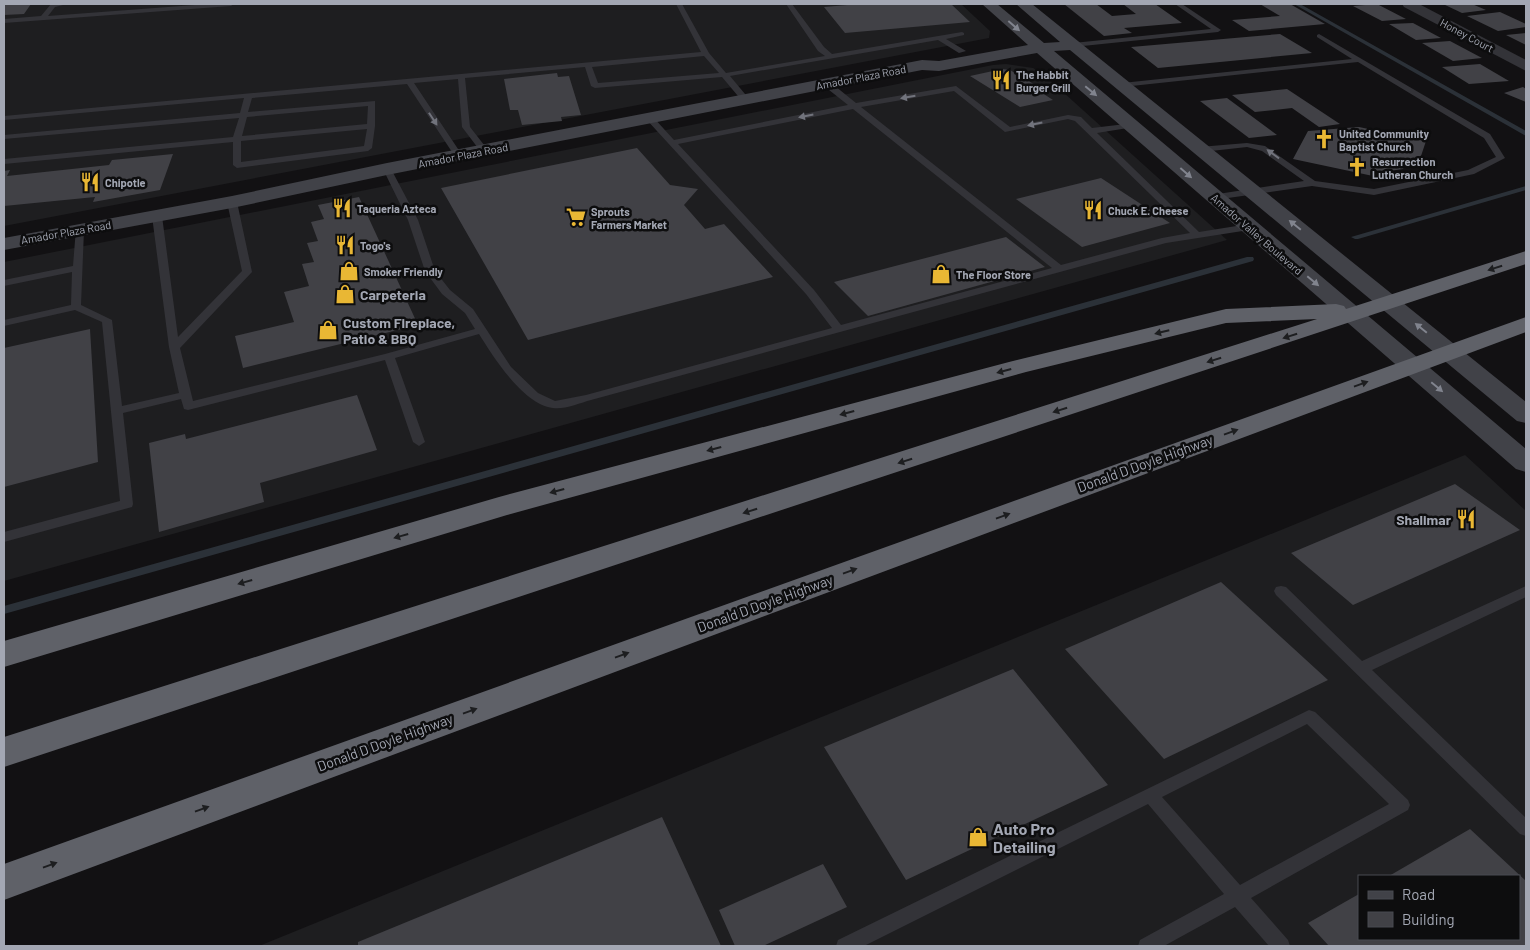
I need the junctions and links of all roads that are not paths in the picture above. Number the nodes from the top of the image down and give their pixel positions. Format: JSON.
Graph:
{"nodes":[{"id":1,"x":64,"y":4,"type":"edge"},
{"id":2,"x":231,"y":4,"type":"edge"},
{"id":3,"x":680,"y":4,"type":"edge"},
{"id":4,"x":789,"y":4,"type":"edge"},
{"id":5,"x":989,"y":4,"type":"edge"},
{"id":6,"x":1023,"y":4,"type":"edge"},
{"id":7,"x":1178,"y":4,"type":"edge"},
{"id":8,"x":1409,"y":4,"type":"edge"},
{"id":9,"x":43,"y":18,"type":"junction"},
{"id":10,"x":4,"y":21,"type":"edge"},
{"id":11,"x":962,"y":34,"type":"dead end"},
{"id":12,"x":1319,"y":36,"type":"dead end"},
{"id":13,"x":939,"y":38,"type":"junction"},
{"id":14,"x":1073,"y":45,"type":"junction"},
{"id":15,"x":1040,"y":48,"type":"junction"},
{"id":16,"x":962,"y":51,"type":"junction"},
{"id":17,"x":706,"y":54,"type":"junction"},
{"id":18,"x":831,"y":57,"type":"junction"},
{"id":19,"x":1359,"y":60,"type":"junction"},
{"id":20,"x":588,"y":65,"type":"junction"},
{"id":21,"x":922,"y":65,"type":"junction"},
{"id":22,"x":1526,"y":66,"type":"edge"},
{"id":23,"x":725,"y":75,"type":"junction"},
{"id":24,"x":462,"y":76,"type":"junction"},
{"id":25,"x":409,"y":81,"type":"junction"},
{"id":26,"x":827,"y":84,"type":"junction"},
{"id":27,"x":1122,"y":85,"type":"junction"},
{"id":28,"x":248,"y":96,"type":"junction"},
{"id":29,"x":746,"y":100,"type":"junction"},
{"id":30,"x":854,"y":106,"type":"junction"},
{"id":31,"x":244,"y":114,"type":"junction"},
{"id":32,"x":4,"y":118,"type":"edge"},
{"id":33,"x":650,"y":119,"type":"junction"},
{"id":34,"x":1131,"y":125,"type":"junction"},
{"id":35,"x":371,"y":126,"type":"junction"},
{"id":36,"x":1091,"y":132,"type":"junction"},
{"id":37,"x":4,"y":137,"type":"edge"},
{"id":38,"x":237,"y":139,"type":"junction"},
{"id":39,"x":673,"y":143,"type":"junction"},
{"id":40,"x":1202,"y":149,"type":"junction"},
{"id":41,"x":484,"y":150,"type":"junction"},
{"id":42,"x":458,"y":155,"type":"junction"},
{"id":43,"x":4,"y":162,"type":"edge"},
{"id":44,"x":388,"y":169,"type":"junction"},
{"id":45,"x":1312,"y":183,"type":"junction"},
{"id":46,"x":1254,"y":191,"type":"junction"},
{"id":47,"x":1214,"y":197,"type":"junction"},
{"id":48,"x":232,"y":202,"type":"junction"},
{"id":49,"x":157,"y":216,"type":"junction"},
{"id":50,"x":1249,"y":227,"type":"junction"},
{"id":51,"x":79,"y":230,"type":"junction"},
{"id":52,"x":1198,"y":235,"type":"junction"},
{"id":53,"x":4,"y":244,"type":"edge"},
{"id":54,"x":1526,"y":257,"type":"edge"},
{"id":55,"x":78,"y":268,"type":"junction"},
{"id":56,"x":1058,"y":268,"type":"junction"},
{"id":57,"x":4,"y":283,"type":"edge"},
{"id":58,"x":76,"y":307,"type":"junction"},
{"id":59,"x":1370,"y":309,"type":"junction"},
{"id":60,"x":4,"y":323,"type":"edge"},
{"id":61,"x":1526,"y":324,"type":"edge"},
{"id":62,"x":839,"y":329,"type":"junction"},
{"id":63,"x":483,"y":330,"type":"junction"},
{"id":64,"x":174,"y":348,"type":"junction"},
{"id":65,"x":389,"y":356,"type":"junction"},
{"id":66,"x":185,"y":395,"type":"junction"},
{"id":67,"x":117,"y":411,"type":"junction"},
{"id":68,"x":1526,"y":415,"type":"edge"},
{"id":69,"x":419,"y":442,"type":"dead end"},
{"id":70,"x":1526,"y":463,"type":"edge"},
{"id":71,"x":4,"y":538,"type":"edge"},
{"id":72,"x":1281,"y":591,"type":"dead end"},
{"id":73,"x":1526,"y":591,"type":"edge"},
{"id":74,"x":4,"y":654,"type":"edge"},
{"id":75,"x":1361,"y":668,"type":"junction"},
{"id":76,"x":4,"y":752,"type":"edge"},
{"id":77,"x":1150,"y":795,"type":"junction"},
{"id":78,"x":1526,"y":829,"type":"edge"},
{"id":79,"x":4,"y":882,"type":"edge"},
{"id":80,"x":1238,"y":896,"type":"junction"},
{"id":81,"x":856,"y":944,"type":"edge"},
{"id":82,"x":1147,"y":946,"type":"edge"},
{"id":83,"x":1281,"y":946,"type":"edge"}],
"edges":[{"from":1,"to":9,"type":"lane"},
{"from":2,"to":9,"type":"lane"},
{"from":3,"to":17,"type":"lane"},
{"from":4,"to":18,"type":"lane"},
{"from":5,"to":15,"type":"street","name":"Amador Valley Boulevard","one_way":true},
{"from":6,"to":14,"type":"street"},
{"from":7,"to":14,"type":"lane"},
{"from":8,"to":22,"type":"street","name":"Honey Court"},
{"from":9,"to":10,"type":"lane"},
{"from":11,"to":13,"type":"lane"},
{"from":12,"to":19,"type":"lane"},
{"from":13,"to":16,"type":"lane"},
{"from":13,"to":18,"type":"lane"},
{"from":14,"to":15,"type":"street","name":"Amador Plaza Road"},
{"from":14,"to":27,"type":"street"},
{"from":15,"to":16,"type":"street","name":"Amador Plaza Road"},
{"from":15,"to":21,"type":"street","name":"Amador Plaza Road"},
{"from":15,"to":34,"type":"street","name":"Amador Valley Boulevard","one_way":true},
{"from":16,"to":21,"type":"street","name":"Amador Plaza Road"},
{"from":17,"to":20,"type":"lane"},
{"from":17,"to":23,"type":"lane"},
{"from":18,"to":23,"type":"lane"},
{"from":19,"to":27,"type":"lane"},
{"from":19,"to":45,"type":"lane"},
{"from":20,"to":23,"type":"lane"},
{"from":20,"to":24,"type":"lane"},
{"from":21,"to":26,"type":"street","name":"Amador Plaza Road"},
{"from":23,"to":29,"type":"lane"},
{"from":24,"to":25,"type":"lane"},
{"from":24,"to":41,"type":"lane"},
{"from":25,"to":28,"type":"lane"},
{"from":25,"to":42,"type":"lane","one_way":true},
{"from":26,"to":29,"type":"street","name":"Amador Plaza Road"},
{"from":26,"to":30,"type":"lane"},
{"from":27,"to":40,"type":"street"},
{"from":28,"to":31,"type":"lane"},
{"from":28,"to":32,"type":"lane"},
{"from":29,"to":33,"type":"street","name":"Amador Plaza Road"},
{"from":36,"to":30,"type":"lane","one_way":true},
{"from":30,"to":39,"type":"lane","one_way":true},
{"from":30,"to":56,"type":"lane"},
{"from":31,"to":35,"type":"lane"},
{"from":31,"to":37,"type":"lane"},
{"from":31,"to":38,"type":"lane"},
{"from":33,"to":39,"type":"lane"},
{"from":33,"to":41,"type":"street","name":"Amador Plaza Road"},
{"from":34,"to":36,"type":"lane"},
{"from":34,"to":47,"type":"street","name":"Amador Valley Boulevard","one_way":true},
{"from":35,"to":38,"type":"lane"},
{"from":35,"to":38,"type":"lane"},
{"from":36,"to":52,"type":"lane"},
{"from":38,"to":43,"type":"lane"},
{"from":39,"to":62,"type":"lane"},
{"from":45,"to":40,"type":"lane","one_way":true},
{"from":40,"to":46,"type":"street"},
{"from":41,"to":42,"type":"street","name":"Amador Plaza Road"},
{"from":42,"to":44,"type":"street","name":"Amador Plaza Road"},
{"from":44,"to":48,"type":"street","name":"Amador Plaza Road"},
{"from":44,"to":63,"type":"lane"},
{"from":45,"to":46,"type":"lane"},
{"from":46,"to":47,"type":"lane"},
{"from":68,"to":46,"type":"street","one_way":true},
{"from":47,"to":50,"type":"street","name":"Amador Valley Boulevard"},
{"from":48,"to":49,"type":"street","name":"Amador Plaza Road"},
{"from":48,"to":64,"type":"lane"},
{"from":49,"to":51,"type":"street","name":"Amador Plaza Road"},
{"from":49,"to":64,"type":"lane"},
{"from":50,"to":52,"type":"lane"},
{"from":50,"to":70,"type":"street","name":"Amador Valley Boulevard","one_way":true},
{"from":51,"to":53,"type":"street","name":"Amador Plaza Road"},
{"from":51,"to":55,"type":"lane"},
{"from":52,"to":56,"type":"lane"},
{"from":54,"to":59,"type":"highway","one_way":true},
{"from":55,"to":57,"type":"lane"},
{"from":55,"to":58,"type":"lane"},
{"from":56,"to":62,"type":"lane"},
{"from":58,"to":60,"type":"lane"},
{"from":58,"to":67,"type":"lane"},
{"from":59,"to":74,"type":"highway","one_way":true},
{"from":59,"to":76,"type":"highway","one_way":true},
{"from":79,"to":61,"type":"highway","name":"Donald D Doyle Highway","one_way":true},
{"from":62,"to":63,"type":"lane"},
{"from":63,"to":65,"type":"lane"},
{"from":64,"to":66,"type":"lane"},
{"from":65,"to":66,"type":"lane"},
{"from":65,"to":69,"type":"lane"},
{"from":66,"to":67,"type":"lane"},
{"from":67,"to":71,"type":"lane"},
{"from":72,"to":75,"type":"lane"},
{"from":73,"to":75,"type":"lane"},
{"from":75,"to":78,"type":"lane"},
{"from":77,"to":80,"type":"lane"},
{"from":77,"to":80,"type":"lane"},
{"from":77,"to":81,"type":"lane"},
{"from":80,"to":82,"type":"lane"},
{"from":80,"to":83,"type":"lane"}]}
